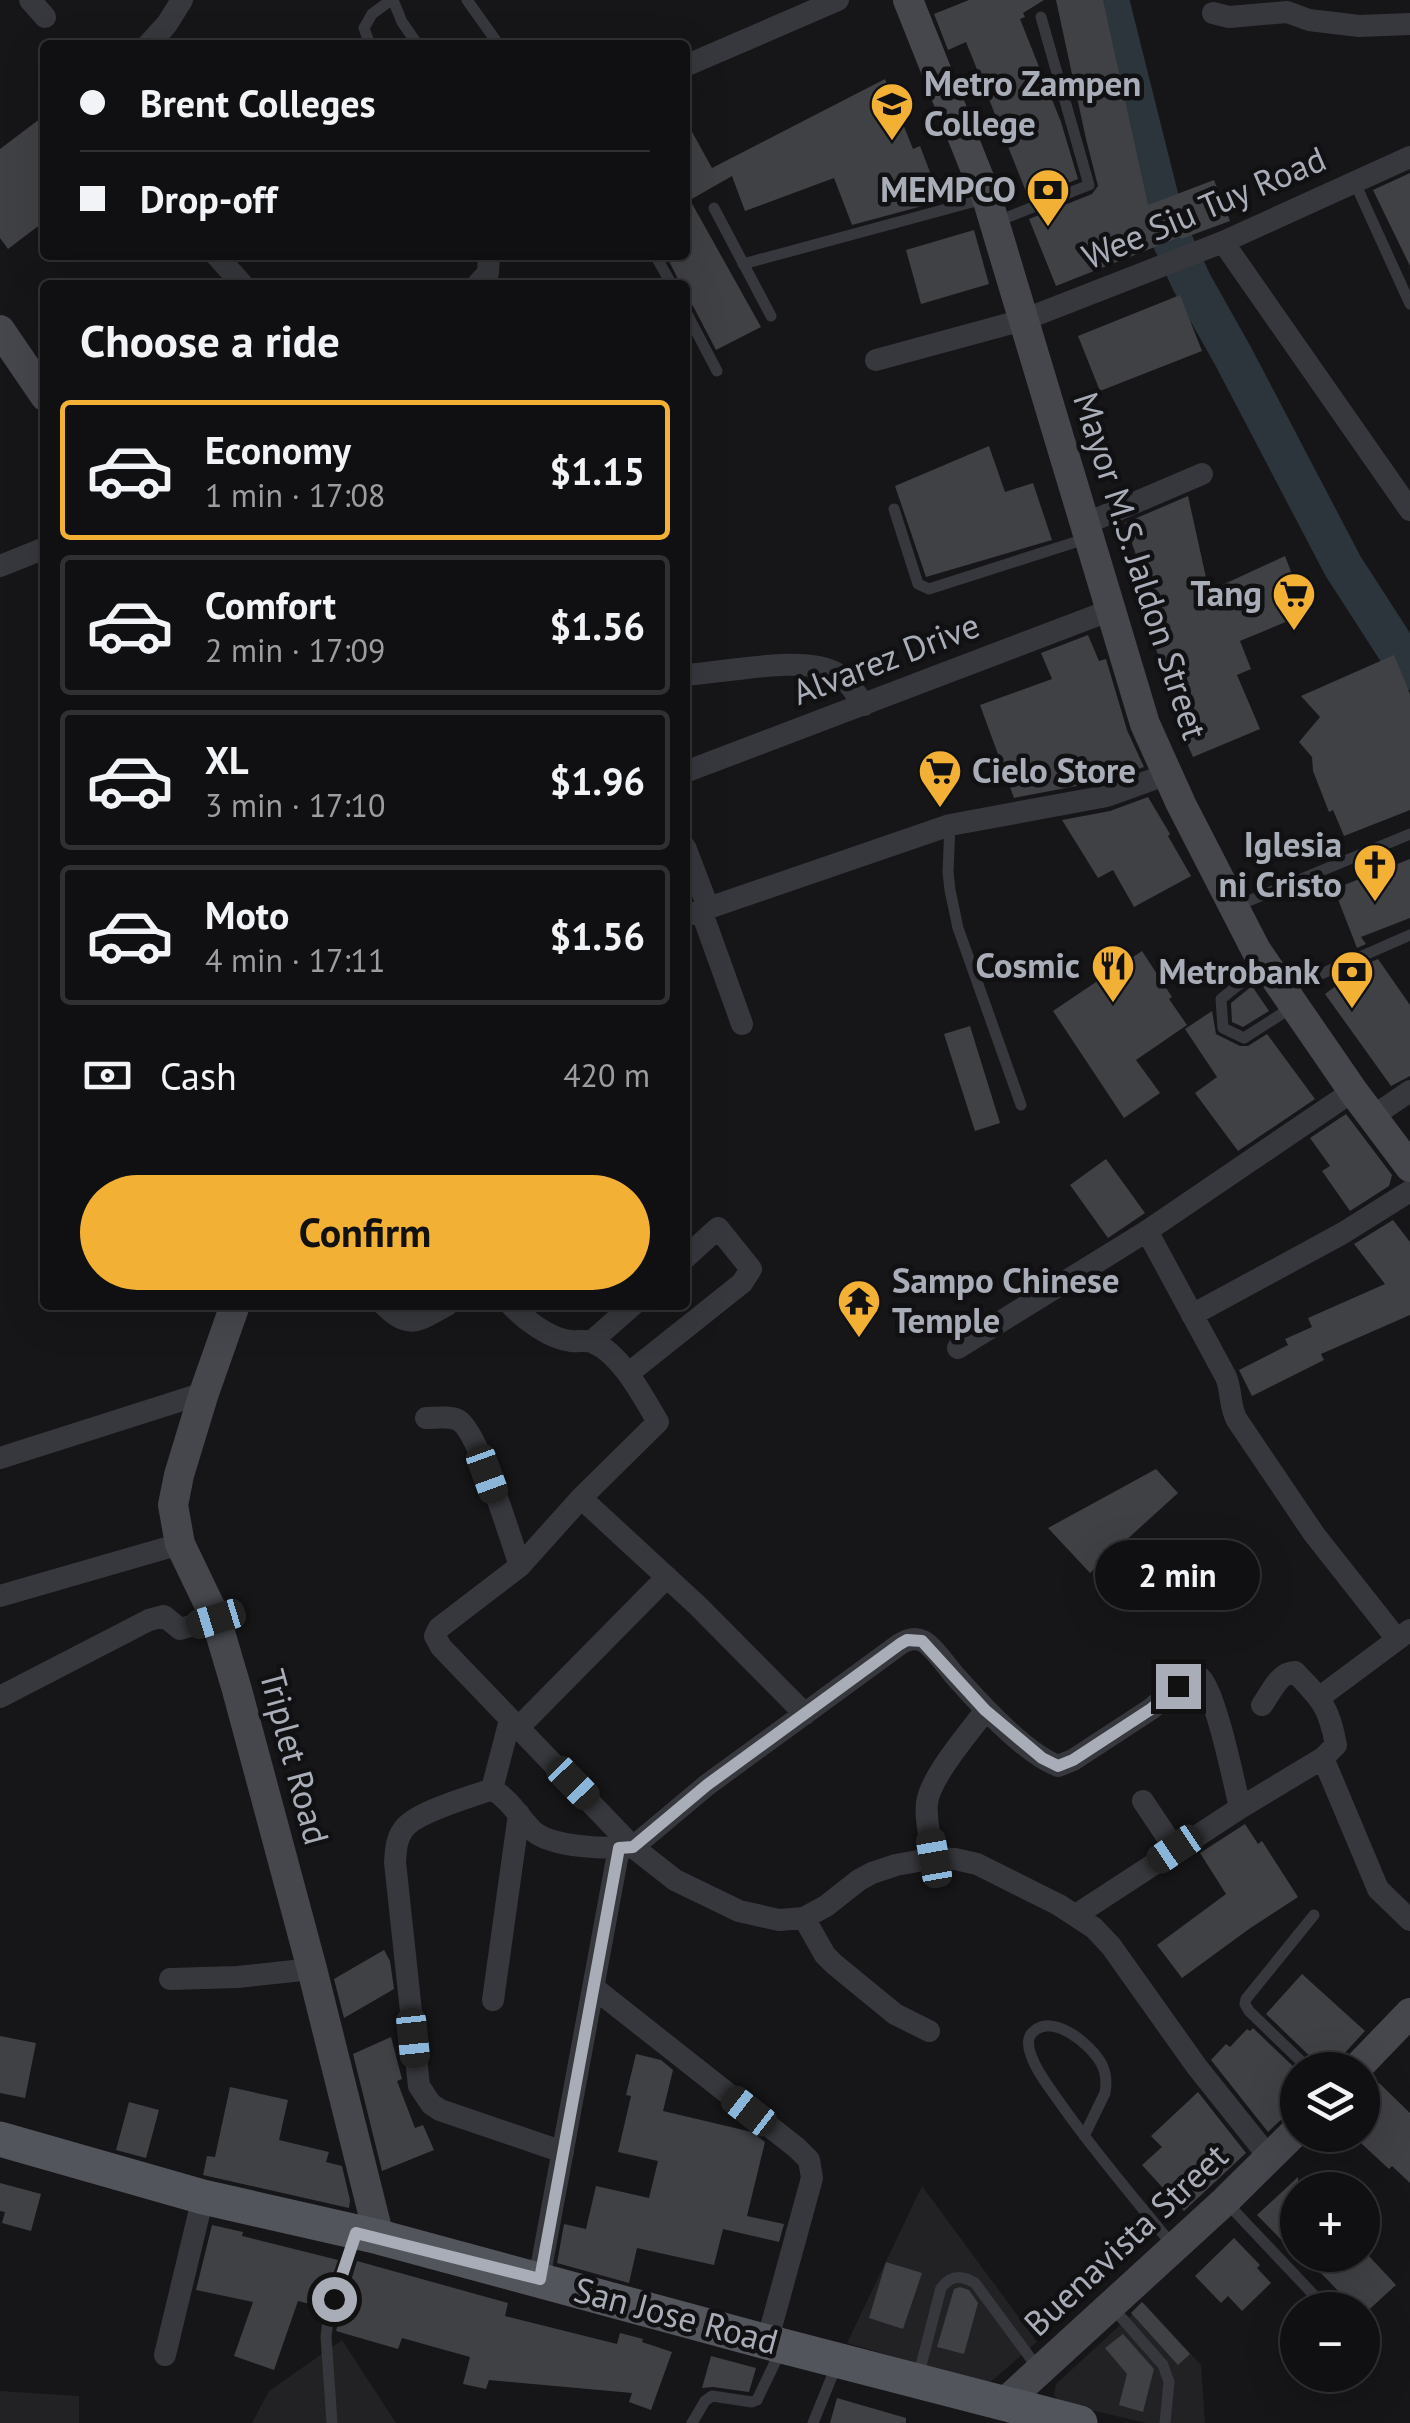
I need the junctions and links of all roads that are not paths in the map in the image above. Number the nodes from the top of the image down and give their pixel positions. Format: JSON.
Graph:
{"nodes":[{"id":1,"x":182,"y":0,"type":"edge"},
{"id":2,"x":392,"y":0,"type":"edge"},
{"id":3,"x":467,"y":0,"type":"edge"},
{"id":4,"x":838,"y":0,"type":"edge"},
{"id":5,"x":908,"y":0,"type":"edge"},
{"id":6,"x":1213,"y":13,"type":"dead end"},
{"id":7,"x":1041,"y":18,"type":"dead end"},
{"id":8,"x":1410,"y":24,"type":"edge"},
{"id":9,"x":154,"y":40,"type":"edge"},
{"id":10,"x":368,"y":40,"type":"edge"},
{"id":11,"x":415,"y":40,"type":"edge"},
{"id":12,"x":495,"y":40,"type":"edge"},
{"id":13,"x":690,"y":64,"type":"edge"},
{"id":14,"x":1410,"y":157,"type":"edge"},
{"id":15,"x":1354,"y":183,"type":"junction"},
{"id":16,"x":714,"y":208,"type":"dead end"},
{"id":17,"x":990,"y":210,"type":"junction"},
{"id":18,"x":1223,"y":242,"type":"junction"},
{"id":19,"x":220,"y":260,"type":"edge"},
{"id":20,"x":743,"y":264,"type":"junction"},
{"id":21,"x":238,"y":280,"type":"edge"},
{"id":22,"x":1410,"y":304,"type":"edge"},
{"id":23,"x":770,"y":316,"type":"dead end"},
{"id":24,"x":690,"y":320,"type":"edge"},
{"id":25,"x":1023,"y":320,"type":"junction"},
{"id":26,"x":0,"y":330,"type":"edge"},
{"id":27,"x":876,"y":360,"type":"dead end"},
{"id":28,"x":717,"y":371,"type":"dead end"},
{"id":29,"x":40,"y":389,"type":"edge"},
{"id":30,"x":1202,"y":474,"type":"dead end"},
{"id":31,"x":894,"y":510,"type":"dead end"},
{"id":32,"x":1410,"y":510,"type":"edge"},
{"id":33,"x":1087,"y":531,"type":"junction"},
{"id":34,"x":40,"y":550,"type":"edge"},
{"id":35,"x":0,"y":566,"type":"edge"},
{"id":36,"x":1111,"y":610,"type":"junction"},
{"id":37,"x":690,"y":674,"type":"edge"},
{"id":38,"x":864,"y":705,"type":"junction"},
{"id":39,"x":690,"y":770,"type":"edge"},
{"id":40,"x":1168,"y":774,"type":"junction"},
{"id":41,"x":950,"y":825,"type":"junction"},
{"id":42,"x":1410,"y":834,"type":"edge"},
{"id":43,"x":690,"y":872,"type":"edge"},
{"id":44,"x":1234,"y":907,"type":"junction"},
{"id":45,"x":698,"y":911,"type":"edge"},
{"id":46,"x":1410,"y":935,"type":"edge"},
{"id":47,"x":1265,"y":963,"type":"junction"},
{"id":48,"x":1289,"y":998,"type":"junction"},
{"id":49,"x":742,"y":1024,"type":"dead end"},
{"id":50,"x":1353,"y":1091,"type":"junction"},
{"id":51,"x":1410,"y":1091,"type":"edge"},
{"id":52,"x":1021,"y":1104,"type":"dead end"},
{"id":53,"x":1372,"y":1117,"type":"junction"},
{"id":54,"x":1410,"y":1167,"type":"edge"},
{"id":55,"x":1410,"y":1191,"type":"edge"},
{"id":56,"x":1147,"y":1231,"type":"junction"},
{"id":57,"x":690,"y":1253,"type":"edge"},
{"id":58,"x":233,"y":1310,"type":"edge"},
{"id":59,"x":389,"y":1310,"type":"edge"},
{"id":60,"x":437,"y":1310,"type":"edge"},
{"id":61,"x":516,"y":1310,"type":"edge"},
{"id":62,"x":627,"y":1310,"type":"edge"},
{"id":63,"x":1192,"y":1315,"type":"junction"},
{"id":64,"x":592,"y":1341,"type":"junction"},
{"id":65,"x":958,"y":1348,"type":"dead end"},
{"id":66,"x":629,"y":1373,"type":"junction"},
{"id":67,"x":204,"y":1393,"type":"junction"},
{"id":68,"x":426,"y":1418,"type":"dead end"},
{"id":69,"x":0,"y":1458,"type":"edge"},
{"id":70,"x":581,"y":1498,"type":"junction"},
{"id":71,"x":180,"y":1544,"type":"junction"},
{"id":72,"x":520,"y":1566,"type":"junction"},
{"id":73,"x":666,"y":1577,"type":"junction"},
{"id":74,"x":0,"y":1596,"type":"edge"},
{"id":75,"x":216,"y":1619,"type":"junction"},
{"id":76,"x":1403,"y":1634,"type":"edge"},
{"id":77,"x":0,"y":1697,"type":"edge"},
{"id":78,"x":1320,"y":1697,"type":"junction"},
{"id":79,"x":1262,"y":1706,"type":"dead end"},
{"id":80,"x":985,"y":1710,"type":"junction"},
{"id":81,"x":804,"y":1714,"type":"junction"},
{"id":82,"x":514,"y":1724,"type":"junction"},
{"id":83,"x":1323,"y":1758,"type":"junction"},
{"id":84,"x":492,"y":1789,"type":"junction"},
{"id":85,"x":1143,"y":1801,"type":"dead end"},
{"id":86,"x":1240,"y":1808,"type":"junction"},
{"id":87,"x":519,"y":1814,"type":"junction"},
{"id":88,"x":626,"y":1848,"type":"junction"},
{"id":89,"x":1175,"y":1849,"type":"junction"},
{"id":90,"x":934,"y":1858,"type":"junction"},
{"id":91,"x":1076,"y":1915,"type":"junction"},
{"id":92,"x":1314,"y":1915,"type":"dead end"},
{"id":93,"x":804,"y":1918,"type":"junction"},
{"id":94,"x":1410,"y":1920,"type":"edge"},
{"id":95,"x":312,"y":1969,"type":"junction"},
{"id":96,"x":170,"y":1979,"type":"dead end"},
{"id":97,"x":594,"y":1988,"type":"junction"},
{"id":98,"x":493,"y":2000,"type":"dead end"},
{"id":99,"x":1410,"y":2012,"type":"edge"},
{"id":100,"x":929,"y":2032,"type":"dead end"},
{"id":101,"x":1291,"y":2052,"type":"edge"},
{"id":102,"x":1372,"y":2052,"type":"edge"},
{"id":103,"x":1084,"y":2136,"type":"junction"},
{"id":104,"x":0,"y":2138,"type":"edge"},
{"id":105,"x":1280,"y":2148,"type":"edge"},
{"id":106,"x":564,"y":2152,"type":"junction"},
{"id":107,"x":1270,"y":2158,"type":"junction"},
{"id":108,"x":203,"y":2197,"type":"junction"},
{"id":109,"x":1225,"y":2201,"type":"junction"},
{"id":110,"x":368,"y":2235,"type":"junction"},
{"id":111,"x":1174,"y":2248,"type":"junction"},
{"id":112,"x":540,"y":2279,"type":"junction"},
{"id":113,"x":1311,"y":2292,"type":"edge"},
{"id":114,"x":1110,"y":2305,"type":"junction"},
{"id":115,"x":775,"y":2344,"type":"junction"},
{"id":116,"x":165,"y":2355,"type":"dead end"},
{"id":117,"x":839,"y":2360,"type":"junction"},
{"id":118,"x":1040,"y":2371,"type":"junction"},
{"id":119,"x":918,"y":2381,"type":"junction"},
{"id":120,"x":1003,"y":2404,"type":"junction"},
{"id":121,"x":1059,"y":2420,"type":"edge"},
{"id":122,"x":332,"y":2423,"type":"edge"},
{"id":123,"x":692,"y":2423,"type":"edge"},
{"id":124,"x":814,"y":2423,"type":"edge"},
{"id":125,"x":1165,"y":2423,"type":"edge"}],
"edges":[{"from":1,"to":9,"type":"street"},
{"from":2,"to":10,"type":"lane"},
{"from":2,"to":11,"type":"lane"},
{"from":3,"to":12,"type":"lane"},
{"from":4,"to":13,"type":"street"},
{"from":5,"to":17,"type":"main road","name":"Mayor M.S. Jaldon Street"},
{"from":6,"to":8,"type":"street"},
{"from":7,"to":17,"type":"lane"},
{"from":14,"to":15,"type":"street","name":"Wee Siu Tuy Road"},
{"from":15,"to":18,"type":"street","name":"Wee Siu Tuy Road"},
{"from":15,"to":22,"type":"lane"},
{"from":16,"to":20,"type":"lane"},
{"from":17,"to":20,"type":"lane"},
{"from":17,"to":25,"type":"main road","name":"Mayor M.S. Jaldon Street"},
{"from":18,"to":25,"type":"street","name":"Wee Siu Tuy Road"},
{"from":18,"to":32,"type":"street"},
{"from":19,"to":21,"type":"street"},
{"from":20,"to":23,"type":"lane"},
{"from":24,"to":28,"type":"lane"},
{"from":25,"to":27,"type":"street","name":"Wee Siu Tuy Road"},
{"from":25,"to":33,"type":"main road","name":"Mayor M.S. Jaldon Street"},
{"from":26,"to":29,"type":"main road"},
{"from":30,"to":33,"type":"street"},
{"from":31,"to":33,"type":"lane"},
{"from":33,"to":36,"type":"main road","name":"Mayor M.S. Jaldon Street"},
{"from":34,"to":35,"type":"street"},
{"from":36,"to":38,"type":"street","name":"Alvarez Drive"},
{"from":36,"to":40,"type":"main road","name":"Mayor M.S. Jaldon Street"},
{"from":37,"to":38,"type":"street"},
{"from":38,"to":39,"type":"street","name":"Alvarez Drive"},
{"from":40,"to":41,"type":"street"},
{"from":40,"to":44,"type":"main road","name":"Mayor M.S. Jaldon Street"},
{"from":41,"to":45,"type":"street"},
{"from":41,"to":52,"type":"lane"},
{"from":42,"to":44,"type":"lane"},
{"from":43,"to":45,"type":"street"},
{"from":44,"to":47,"type":"main road","name":"Mayor M.S. Jaldon Street"},
{"from":45,"to":49,"type":"street"},
{"from":46,"to":48,"type":"lane"},
{"from":47,"to":48,"type":"main road","name":"Mayor M.S. Jaldon Street"},
{"from":47,"to":48,"type":"lane"},
{"from":48,"to":50,"type":"main road","name":"Mayor M.S. Jaldon Street"},
{"from":50,"to":53,"type":"main road","name":"Mayor M.S. Jaldon Street"},
{"from":50,"to":56,"type":"street"},
{"from":51,"to":53,"type":"street"},
{"from":53,"to":54,"type":"main road","name":"Mayor M.S. Jaldon Street"},
{"from":55,"to":63,"type":"street"},
{"from":56,"to":63,"type":"street"},
{"from":56,"to":65,"type":"street"},
{"from":57,"to":66,"type":"street"},
{"from":58,"to":67,"type":"main road","name":"Triplet Road"},
{"from":59,"to":60,"type":"street"},
{"from":61,"to":64,"type":"street"},
{"from":62,"to":64,"type":"street"},
{"from":63,"to":76,"type":"street"},
{"from":64,"to":66,"type":"street"},
{"from":66,"to":70,"type":"street"},
{"from":67,"to":69,"type":"street"},
{"from":67,"to":71,"type":"main road","name":"Triplet Road"},
{"from":68,"to":72,"type":"street"},
{"from":70,"to":72,"type":"street"},
{"from":70,"to":73,"type":"street"},
{"from":71,"to":74,"type":"street"},
{"from":71,"to":75,"type":"main road","name":"Triplet Road"},
{"from":72,"to":82,"type":"street"},
{"from":73,"to":81,"type":"street"},
{"from":73,"to":82,"type":"street"},
{"from":75,"to":77,"type":"street"},
{"from":75,"to":95,"type":"main road","name":"Triplet Road"},
{"from":76,"to":78,"type":"street"},
{"from":78,"to":79,"type":"street"},
{"from":78,"to":83,"type":"street"},
{"from":80,"to":81,"type":"street"},
{"from":80,"to":86,"type":"street"},
{"from":80,"to":90,"type":"street"},
{"from":81,"to":88,"type":"street"},
{"from":82,"to":84,"type":"street"},
{"from":82,"to":88,"type":"street"},
{"from":83,"to":86,"type":"street"},
{"from":83,"to":94,"type":"street"},
{"from":84,"to":87,"type":"street"},
{"from":84,"to":106,"type":"street"},
{"from":85,"to":89,"type":"street"},
{"from":86,"to":89,"type":"street"},
{"from":87,"to":88,"type":"street"},
{"from":87,"to":98,"type":"street"},
{"from":88,"to":93,"type":"street"},
{"from":88,"to":97,"type":"street"},
{"from":89,"to":91,"type":"street"},
{"from":90,"to":91,"type":"street"},
{"from":90,"to":93,"type":"street"},
{"from":91,"to":107,"type":"street"},
{"from":92,"to":101,"type":"lane"},
{"from":93,"to":100,"type":"street"},
{"from":95,"to":96,"type":"street"},
{"from":95,"to":110,"type":"main road","name":"Triplet Road"},
{"from":97,"to":106,"type":"street"},
{"from":97,"to":115,"type":"street"},
{"from":99,"to":102,"type":"main road"},
{"from":103,"to":103,"type":"lane"},
{"from":103,"to":111,"type":"lane"},
{"from":104,"to":108,"type":"main road","name":"San Jose Road"},
{"from":105,"to":107,"type":"main road","name":"Buenavista Street"},
{"from":106,"to":112,"type":"street"},
{"from":107,"to":109,"type":"main road","name":"Buenavista Street"},
{"from":108,"to":110,"type":"main road","name":"San Jose Road"},
{"from":108,"to":116,"type":"street"},
{"from":109,"to":111,"type":"main road","name":"Buenavista Street"},
{"from":109,"to":113,"type":"lane"},
{"from":110,"to":112,"type":"main road","name":"San Jose Road"},
{"from":110,"to":122,"type":"lane"},
{"from":111,"to":114,"type":"main road","name":"Buenavista Street"},
{"from":112,"to":115,"type":"main road","name":"San Jose Road"},
{"from":114,"to":118,"type":"main road","name":"Buenavista Street"},
{"from":114,"to":125,"type":"lane"},
{"from":115,"to":117,"type":"main road","name":"San Jose Road"},
{"from":115,"to":123,"type":"lane"},
{"from":117,"to":119,"type":"main road","name":"San Jose Road"},
{"from":117,"to":124,"type":"lane"},
{"from":118,"to":119,"type":"lane"},
{"from":118,"to":120,"type":"main road","name":"Buenavista Street"},
{"from":119,"to":120,"type":"main road","name":"San Jose Road"},
{"from":120,"to":121,"type":"main road","name":"San Jose Road"}]}
